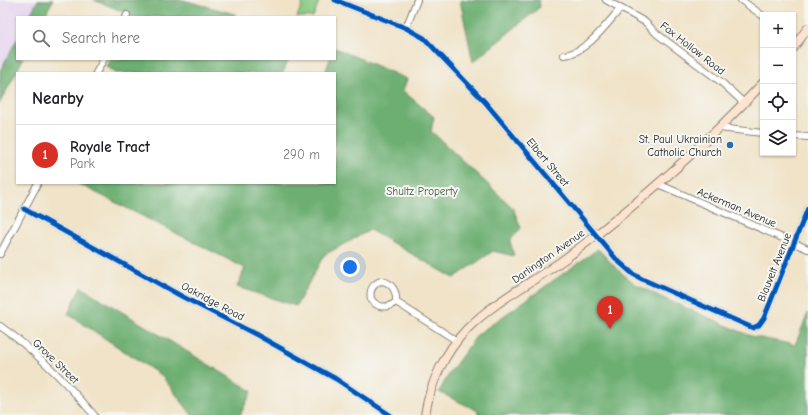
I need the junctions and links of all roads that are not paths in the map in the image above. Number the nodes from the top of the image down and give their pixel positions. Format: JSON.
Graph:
{"nodes":[{"id":1,"x":335,"y":0,"type":"edge"},
{"id":2,"x":417,"y":0,"type":"edge"},
{"id":3,"x":606,"y":0,"type":"edge"},
{"id":4,"x":741,"y":0,"type":"edge"},
{"id":5,"x":620,"y":9,"type":"junction"},
{"id":6,"x":760,"y":14,"type":"edge"},
{"id":7,"x":406,"y":28,"type":"junction"},
{"id":8,"x":808,"y":28,"type":"edge"},
{"id":9,"x":796,"y":41,"type":"edge"},
{"id":10,"x":564,"y":55,"type":"dead end"},
{"id":11,"x":103,"y":60,"type":"edge"},
{"id":12,"x":97,"y":72,"type":"edge"},
{"id":13,"x":762,"y":84,"type":"edge"},
{"id":14,"x":744,"y":103,"type":"junction"},
{"id":15,"x":719,"y":128,"type":"junction"},
{"id":16,"x":760,"y":134,"type":"edge"},
{"id":17,"x":796,"y":136,"type":"edge"},
{"id":18,"x":808,"y":137,"type":"edge"},
{"id":19,"x":37,"y":184,"type":"edge"},
{"id":20,"x":658,"y":184,"type":"junction"},
{"id":21,"x":808,"y":208,"type":"edge"},
{"id":22,"x":24,"y":209,"type":"junction"},
{"id":23,"x":596,"y":235,"type":"junction"},
{"id":24,"x":794,"y":243,"type":"junction"},
{"id":25,"x":808,"y":249,"type":"edge"},
{"id":26,"x":0,"y":254,"type":"edge"},
{"id":27,"x":396,"y":302,"type":"junction"},
{"id":28,"x":0,"y":326,"type":"edge"},
{"id":29,"x":753,"y":328,"type":"joint"},
{"id":30,"x":457,"y":341,"type":"junction"},
{"id":31,"x":94,"y":415,"type":"edge"},
{"id":32,"x":390,"y":415,"type":"edge"},
{"id":33,"x":425,"y":415,"type":"edge"}],
"edges":[{"from":1,"to":7,"type":"street","name":"Elbert Street"},
{"from":2,"to":7,"type":"street"},
{"from":3,"to":5,"type":"street","name":"Fox Hollow Road"},
{"from":4,"to":6,"type":"street"},
{"from":5,"to":10,"type":"street"},
{"from":5,"to":14,"type":"street","name":"Fox Hollow Road"},
{"from":7,"to":23,"type":"street","name":"Elbert Street"},
{"from":8,"to":9,"type":"main road"},
{"from":11,"to":12,"type":"street"},
{"from":13,"to":14,"type":"main road","name":"Darlington Avenue"},
{"from":14,"to":15,"type":"main road","name":"Darlington Avenue"},
{"from":15,"to":16,"type":"street"},
{"from":15,"to":20,"type":"main road","name":"Darlington Avenue"},
{"from":17,"to":18,"type":"street"},
{"from":19,"to":22,"type":"street"},
{"from":20,"to":23,"type":"main road","name":"Darlington Avenue"},
{"from":20,"to":24,"type":"street","name":"Ackerman Avenue"},
{"from":21,"to":24,"type":"street","name":"Blauvelt Avenue"},
{"from":22,"to":26,"type":"street"},
{"from":22,"to":32,"type":"street","name":"Oakridge Road"},
{"from":23,"to":29,"type":"street","name":"Elbert Street"},
{"from":23,"to":30,"type":"main road","name":"Darlington Avenue"},
{"from":24,"to":25,"type":"street","name":"Ackerman Avenue"},
{"from":24,"to":29,"type":"street","name":"Blauvelt Avenue"},
{"from":27,"to":27,"type":"street"},
{"from":27,"to":30,"type":"street"},
{"from":28,"to":31,"type":"street","name":"Grove Street"},
{"from":30,"to":33,"type":"main road","name":"Darlington Avenue"}]}
